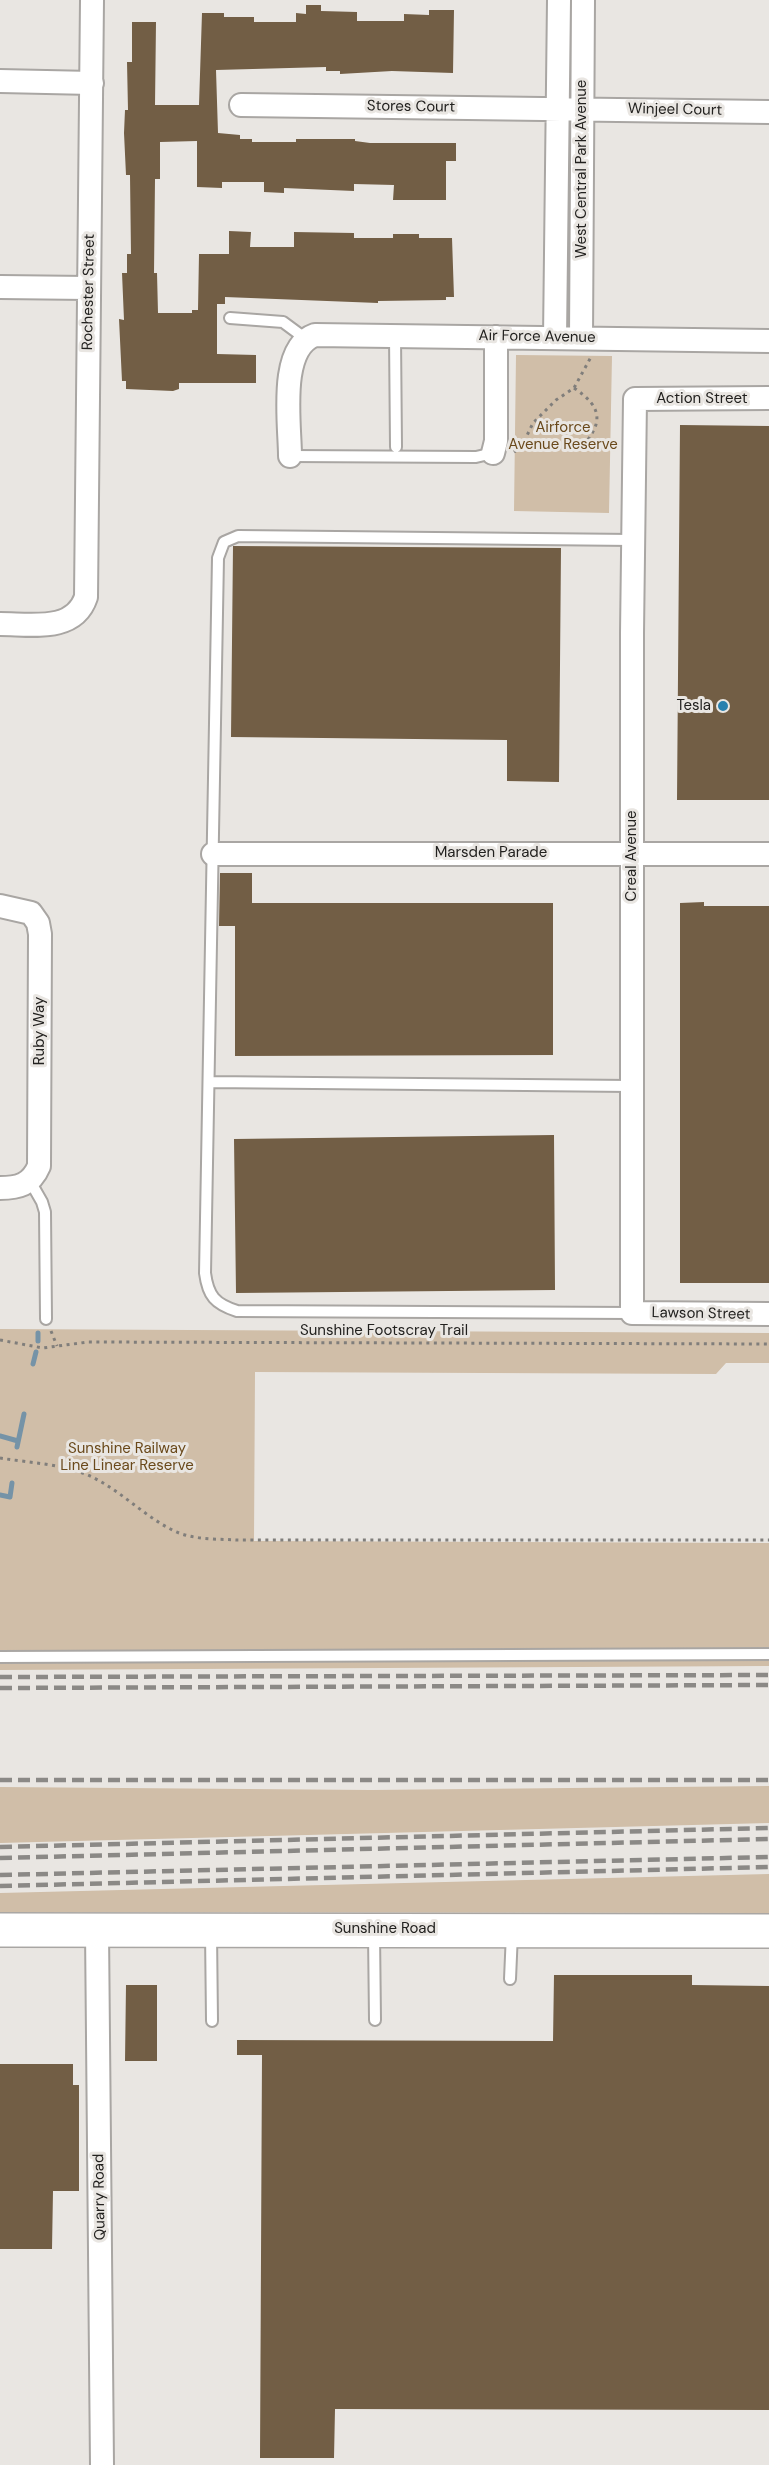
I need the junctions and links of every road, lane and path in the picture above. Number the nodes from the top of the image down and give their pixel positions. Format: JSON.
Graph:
{"nodes":[{"id":1,"x":92,"y":0,"type":"edge"},
{"id":2,"x":559,"y":0,"type":"edge"},
{"id":3,"x":583,"y":0,"type":"edge"},
{"id":4,"x":0,"y":81,"type":"edge"},
{"id":5,"x":92,"y":83,"type":"junction"},
{"id":6,"x":241,"y":105,"type":"dead end"},
{"id":7,"x":558,"y":109,"type":"junction"},
{"id":8,"x":582,"y":109,"type":"junction"},
{"id":9,"x":769,"y":112,"type":"edge"},
{"id":10,"x":0,"y":288,"type":"edge"},
{"id":11,"x":88,"y":288,"type":"junction"},
{"id":12,"x":230,"y":318,"type":"dead end"},
{"id":13,"x":395,"y":335,"type":"junction"},
{"id":14,"x":496,"y":337,"type":"junction"},
{"id":15,"x":555,"y":338,"type":"junction"},
{"id":16,"x":306,"y":339,"type":"junction"},
{"id":17,"x":769,"y":341,"type":"edge"},
{"id":18,"x":586,"y":343,"type":"junction"},
{"id":19,"x":574,"y":388,"type":"junction"},
{"id":20,"x":769,"y":398,"type":"edge"},
{"id":21,"x":635,"y":399,"type":"joint"},
{"id":22,"x":396,"y":447,"type":"dead end"},
{"id":23,"x":580,"y":449,"type":"dead end"},
{"id":24,"x":494,"y":452,"type":"junction"},
{"id":25,"x":290,"y":456,"type":"joint"},
{"id":26,"x":633,"y":540,"type":"junction"},
{"id":27,"x":0,"y":624,"type":"edge"},
{"id":28,"x":213,"y":854,"type":"junction"},
{"id":29,"x":632,"y":854,"type":"junction"},
{"id":30,"x":769,"y":854,"type":"edge"},
{"id":31,"x":0,"y":906,"type":"edge"},
{"id":32,"x":209,"y":1082,"type":"junction"},
{"id":33,"x":631,"y":1086,"type":"junction"},
{"id":34,"x":30,"y":1180,"type":"junction"},
{"id":35,"x":0,"y":1188,"type":"edge"},
{"id":36,"x":632,"y":1313,"type":"junction"},
{"id":37,"x":769,"y":1314,"type":"edge"},
{"id":38,"x":46,"y":1319,"type":"dead end"},
{"id":39,"x":0,"y":1340,"type":"edge"},
{"id":40,"x":769,"y":1344,"type":"edge"},
{"id":41,"x":0,"y":1458,"type":"edge"},
{"id":42,"x":769,"y":1540,"type":"edge"},
{"id":43,"x":769,"y":1654,"type":"edge"},
{"id":44,"x":0,"y":1657,"type":"edge"},
{"id":45,"x":211,"y":1929,"type":"junction"},
{"id":46,"x":374,"y":1929,"type":"junction"},
{"id":47,"x":0,"y":1930,"type":"edge"},
{"id":48,"x":97,"y":1930,"type":"junction"},
{"id":49,"x":512,"y":1930,"type":"junction"},
{"id":50,"x":769,"y":1932,"type":"edge"},
{"id":51,"x":510,"y":1980,"type":"dead end"},
{"id":52,"x":375,"y":2020,"type":"dead end"},
{"id":53,"x":212,"y":2021,"type":"dead end"},
{"id":54,"x":102,"y":2465,"type":"edge"}],
"edges":[{"from":1,"to":5,"type":"street","name":"Rochester Street"},
{"from":2,"to":7,"type":"street","name":"West Central Park Avenue"},
{"from":3,"to":8,"type":"street","name":"West Central Park Avenue"},
{"from":4,"to":5,"type":"street"},
{"from":5,"to":11,"type":"street","name":"Rochester Street"},
{"from":6,"to":7,"type":"street","name":"Stores Court"},
{"from":7,"to":8,"type":"street","name":"Stores Court"},
{"from":7,"to":15,"type":"street","name":"West Central Park Avenue"},
{"from":8,"to":9,"type":"street","name":"Winjeel Court"},
{"from":8,"to":18,"type":"street","name":"West Central Park Avenue"},
{"from":10,"to":11,"type":"street"},
{"from":11,"to":27,"type":"street","name":"Rochester Street"},
{"from":12,"to":16,"type":"lane"},
{"from":13,"to":14,"type":"street","name":"Air Force Avenue"},
{"from":13,"to":16,"type":"street","name":"Air Force Avenue"},
{"from":13,"to":22,"type":"lane"},
{"from":14,"to":15,"type":"street","name":"Air Force Avenue"},
{"from":14,"to":24,"type":"street"},
{"from":15,"to":18,"type":"street","name":"Air Force Avenue"},
{"from":16,"to":25,"type":"street"},
{"from":17,"to":18,"type":"street","name":"Air Force Avenue"},
{"from":18,"to":19,"type":"path"},
{"from":19,"to":23,"type":"path"},
{"from":19,"to":24,"type":"path"},
{"from":20,"to":21,"type":"street","name":"Action Street"},
{"from":21,"to":26,"type":"street","name":"Creal Avenue"},
{"from":24,"to":25,"type":"lane"},
{"from":26,"to":28,"type":"lane"},
{"from":26,"to":29,"type":"street","name":"Creal Avenue"},
{"from":28,"to":29,"type":"street","name":"Marsden Parade"},
{"from":28,"to":32,"type":"lane"},
{"from":29,"to":30,"type":"street","name":"Marsden Parade"},
{"from":29,"to":33,"type":"street","name":"Creal Avenue"},
{"from":31,"to":34,"type":"street","name":"Ruby Way"},
{"from":32,"to":33,"type":"lane"},
{"from":32,"to":36,"type":"lane"},
{"from":33,"to":36,"type":"street","name":"Creal Avenue"},
{"from":34,"to":35,"type":"street"},
{"from":34,"to":38,"type":"lane"},
{"from":36,"to":37,"type":"street","name":"Lawson Street"},
{"from":39,"to":40,"type":"path","name":"Sunshine Footscray Trail"},
{"from":41,"to":42,"type":"path"},
{"from":43,"to":44,"type":"lane"},
{"from":45,"to":46,"type":"main road","name":"Sunshine Road"},
{"from":45,"to":48,"type":"main road","name":"Sunshine Road"},
{"from":45,"to":53,"type":"lane"},
{"from":46,"to":49,"type":"main road","name":"Sunshine Road"},
{"from":46,"to":52,"type":"lane"},
{"from":47,"to":48,"type":"main road","name":"Sunshine Road"},
{"from":48,"to":54,"type":"street","name":"Quarry Road"},
{"from":49,"to":50,"type":"main road","name":"Sunshine Road"},
{"from":49,"to":51,"type":"lane"}]}
